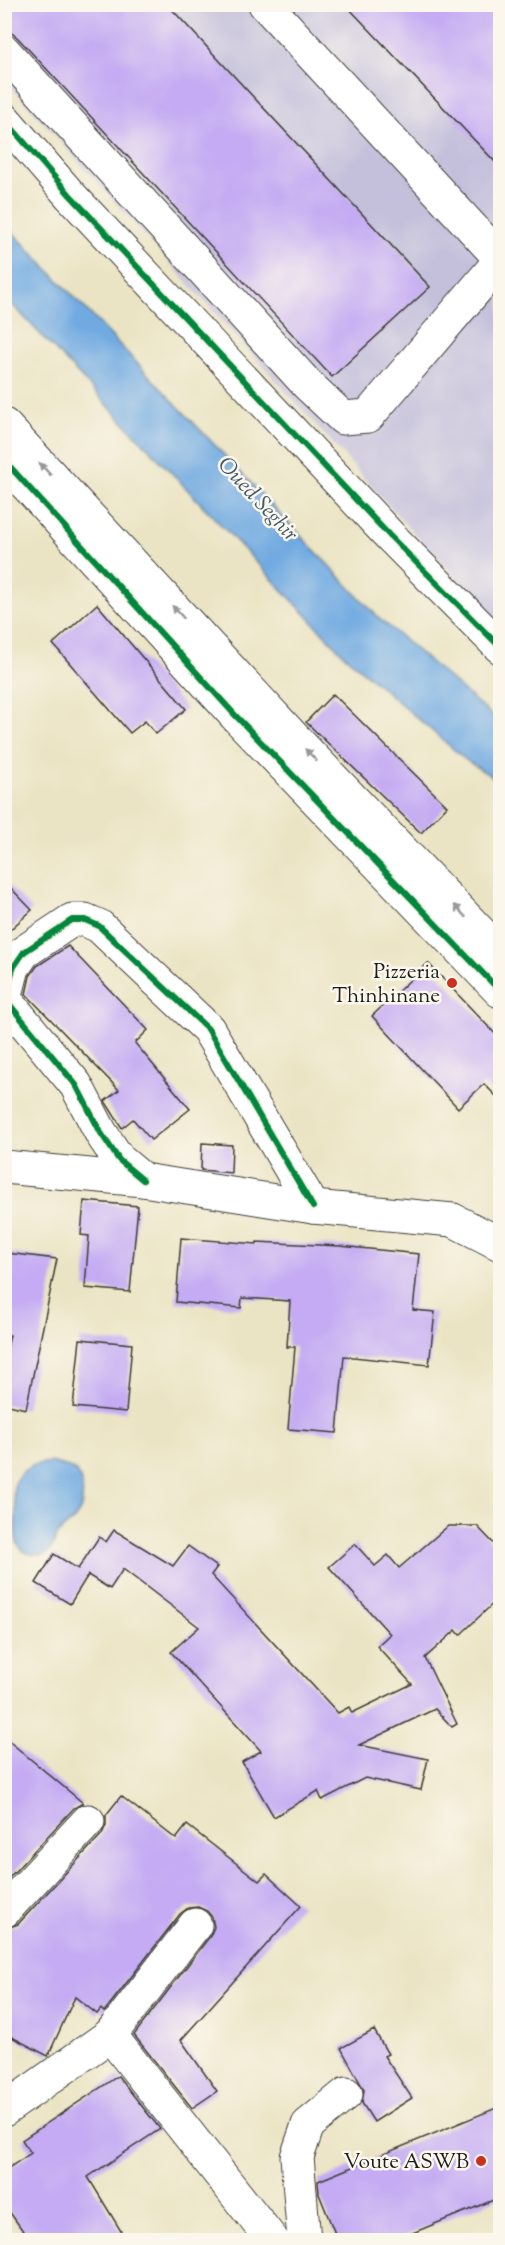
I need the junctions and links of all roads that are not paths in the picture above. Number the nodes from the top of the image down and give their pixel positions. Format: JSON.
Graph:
{"nodes":[{"id":1,"x":265,"y":4,"type":"edge"},
{"id":2,"x":4,"y":51,"type":"edge"},
{"id":3,"x":4,"y":119,"type":"edge"},
{"id":4,"x":501,"y":260,"type":"edge"},
{"id":5,"x":4,"y":425,"type":"edge"},
{"id":6,"x":4,"y":460,"type":"edge"},
{"id":7,"x":501,"y":647,"type":"edge"},
{"id":8,"x":501,"y":953,"type":"edge"},
{"id":9,"x":501,"y":991,"type":"edge"},
{"id":10,"x":5,"y":999,"type":"edge"},
{"id":11,"x":4,"y":1167,"type":"edge"},
{"id":12,"x":143,"y":1180,"type":"junction"},
{"id":13,"x":313,"y":1207,"type":"junction"},
{"id":14,"x":501,"y":1244,"type":"edge"},
{"id":15,"x":88,"y":1821,"type":"dead end"},
{"id":16,"x":4,"y":1911,"type":"edge"},
{"id":17,"x":195,"y":1925,"type":"dead end"},
{"id":18,"x":110,"y":2035,"type":"junction"},
{"id":19,"x":346,"y":2094,"type":"dead end"},
{"id":20,"x":4,"y":2110,"type":"edge"},
{"id":21,"x":272,"y":2241,"type":"edge"},
{"id":22,"x":304,"y":2241,"type":"edge"}],
"edges":[{"from":1,"to":4,"type":"street"},
{"from":2,"to":4,"type":"street"},
{"from":3,"to":7,"type":"street"},
{"from":8,"to":5,"type":"street","one_way":true},
{"from":6,"to":9,"type":"street"},
{"from":10,"to":12,"type":"street"},
{"from":10,"to":13,"type":"street"},
{"from":11,"to":12,"type":"street"},
{"from":12,"to":13,"type":"street"},
{"from":13,"to":14,"type":"street"},
{"from":15,"to":16,"type":"street"},
{"from":17,"to":18,"type":"street"},
{"from":18,"to":20,"type":"street"},
{"from":18,"to":21,"type":"street"},
{"from":19,"to":22,"type":"street"}]}
